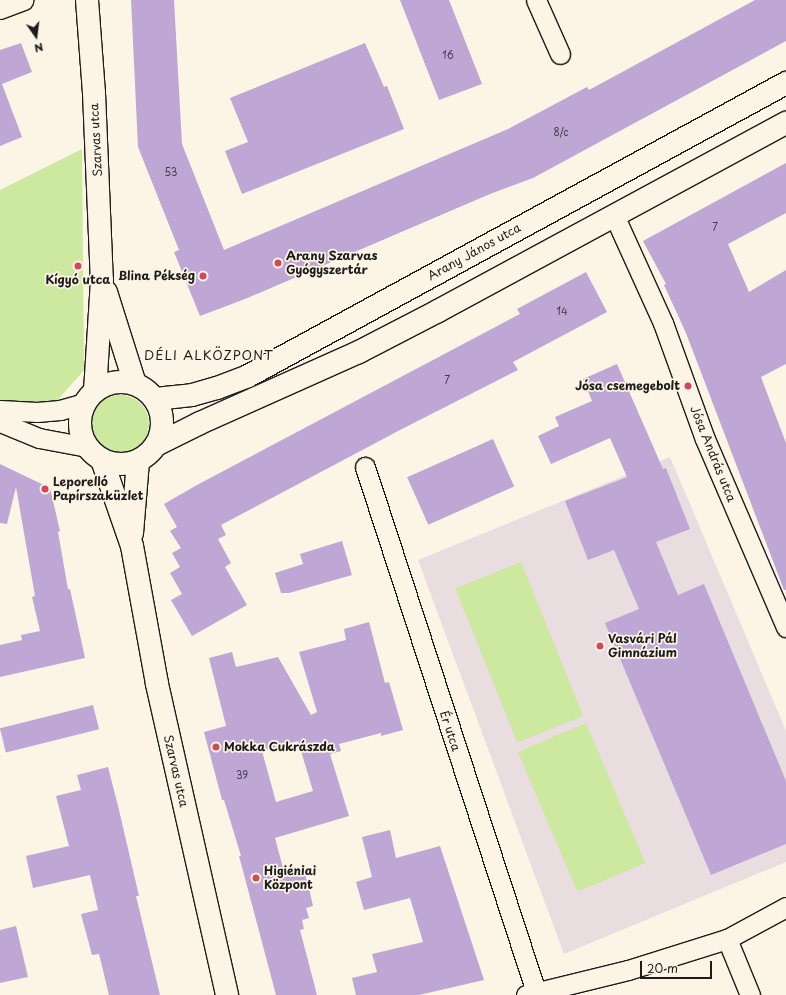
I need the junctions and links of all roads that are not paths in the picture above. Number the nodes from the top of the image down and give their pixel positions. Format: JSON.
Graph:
{"nodes":[{"id":1,"x":23,"y":0,"type":"edge"},
{"id":2,"x":87,"y":0,"type":"edge"},
{"id":3,"x":536,"y":0,"type":"edge"},
{"id":4,"x":0,"y":9,"type":"edge"},
{"id":5,"x":560,"y":54,"type":"dead end"},
{"id":6,"x":786,"y":82,"type":"edge"},
{"id":7,"x":786,"y":123,"type":"edge"},
{"id":8,"x":614,"y":215,"type":"junction"},
{"id":9,"x":102,"y":280,"type":"junction"},
{"id":10,"x":135,"y":384,"type":"junction"},
{"id":11,"x":90,"y":397,"type":"junction"},
{"id":12,"x":154,"y":399,"type":"junction"},
{"id":13,"x":0,"y":410,"type":"edge"},
{"id":14,"x":0,"y":422,"type":"edge"},
{"id":15,"x":156,"y":445,"type":"junction"},
{"id":16,"x":94,"y":453,"type":"junction"},
{"id":17,"x":138,"y":461,"type":"junction"},
{"id":18,"x":365,"y":467,"type":"dead end"},
{"id":19,"x":132,"y":546,"type":"junction"},
{"id":20,"x":786,"y":627,"type":"edge"},
{"id":21,"x":786,"y":907,"type":"edge"},
{"id":22,"x":727,"y":939,"type":"junction"},
{"id":23,"x":534,"y":994,"type":"edge"},
{"id":24,"x":227,"y":995,"type":"edge"},
{"id":25,"x":750,"y":995,"type":"edge"}],
"edges":[{"from":1,"to":4,"type":"street"},
{"from":2,"to":9,"type":"street","name":"Szarvas utca"},
{"from":3,"to":5,"type":"street"},
{"from":6,"to":12,"type":"street","name":"Arany János utca"},
{"from":7,"to":8,"type":"street"},
{"from":8,"to":15,"type":"street"},
{"from":8,"to":20,"type":"street","name":"Jósa András utca"},
{"from":9,"to":10,"type":"street","name":"Szarvas utca"},
{"from":9,"to":11,"type":"street","name":"Szarvas utca"},
{"from":10,"to":11,"type":"street"},
{"from":10,"to":12,"type":"street"},
{"from":11,"to":13,"type":"street"},
{"from":11,"to":16,"type":"street"},
{"from":12,"to":15,"type":"street"},
{"from":14,"to":16,"type":"street"},
{"from":15,"to":17,"type":"street"},
{"from":16,"to":17,"type":"street"},
{"from":16,"to":19,"type":"street","name":"Szarvas utca"},
{"from":17,"to":19,"type":"street","name":"Szarvas utca"},
{"from":18,"to":23,"type":"street","name":"Ér utca"},
{"from":19,"to":24,"type":"street","name":"Szarvas utca"},
{"from":21,"to":22,"type":"street"},
{"from":22,"to":23,"type":"street"},
{"from":22,"to":25,"type":"street"}]}
